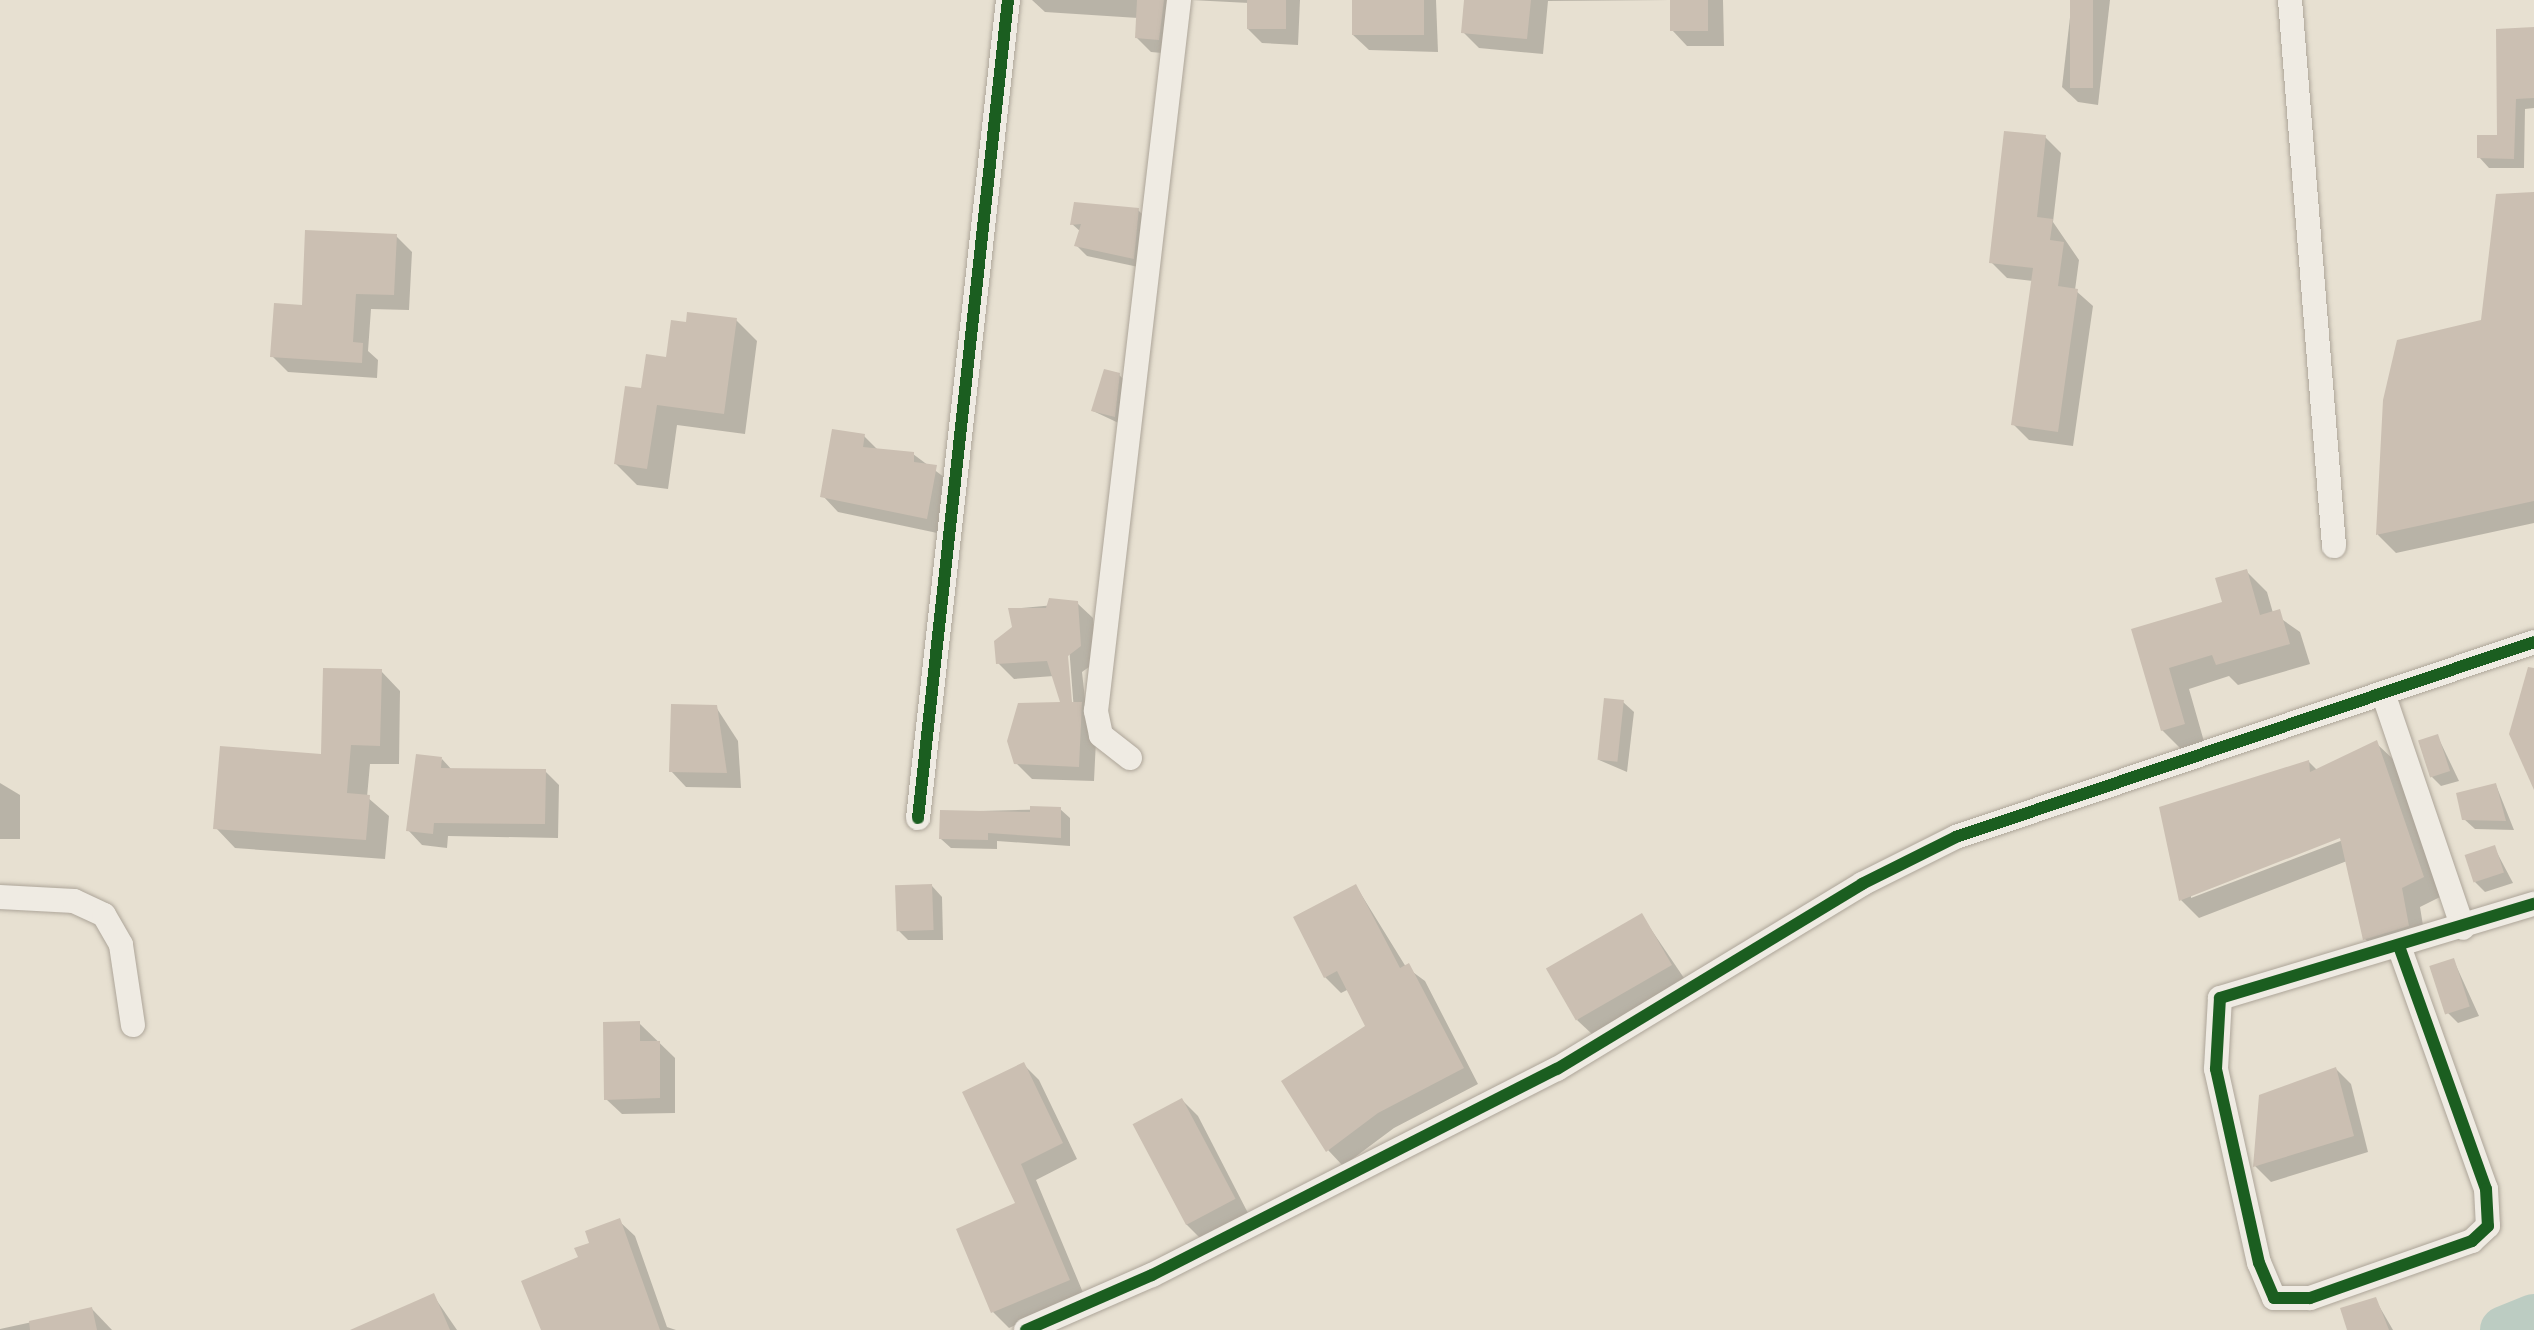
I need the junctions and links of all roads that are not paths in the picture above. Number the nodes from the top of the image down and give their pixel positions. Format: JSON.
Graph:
{"nodes":[{"id":1,"x":1008,"y":0,"type":"edge"},
{"id":2,"x":1179,"y":0,"type":"edge"},
{"id":3,"x":2290,"y":0,"type":"edge"},
{"id":4,"x":2334,"y":546,"type":"dead end"},
{"id":5,"x":2534,"y":642,"type":"edge"},
{"id":6,"x":2383,"y":693,"type":"junction"},
{"id":7,"x":1130,"y":758,"type":"dead end"},
{"id":8,"x":918,"y":818,"type":"dead end"},
{"id":9,"x":0,"y":897,"type":"edge"},
{"id":10,"x":2534,"y":904,"type":"edge"},
{"id":11,"x":2463,"y":928,"type":"junction"},
{"id":12,"x":2400,"y":949,"type":"junction"},
{"id":13,"x":133,"y":1025,"type":"dead end"},
{"id":14,"x":1026,"y":1330,"type":"edge"}],
"edges":[{"from":1,"to":8,"type":"street"},
{"from":2,"to":7,"type":"street"},
{"from":3,"to":4,"type":"street"},
{"from":5,"to":6,"type":"street"},
{"from":6,"to":11,"type":"street"},
{"from":6,"to":14,"type":"street"},
{"from":9,"to":13,"type":"street"},
{"from":10,"to":11,"type":"street"},
{"from":11,"to":12,"type":"street"},
{"from":12,"to":12,"type":"street"}]}
